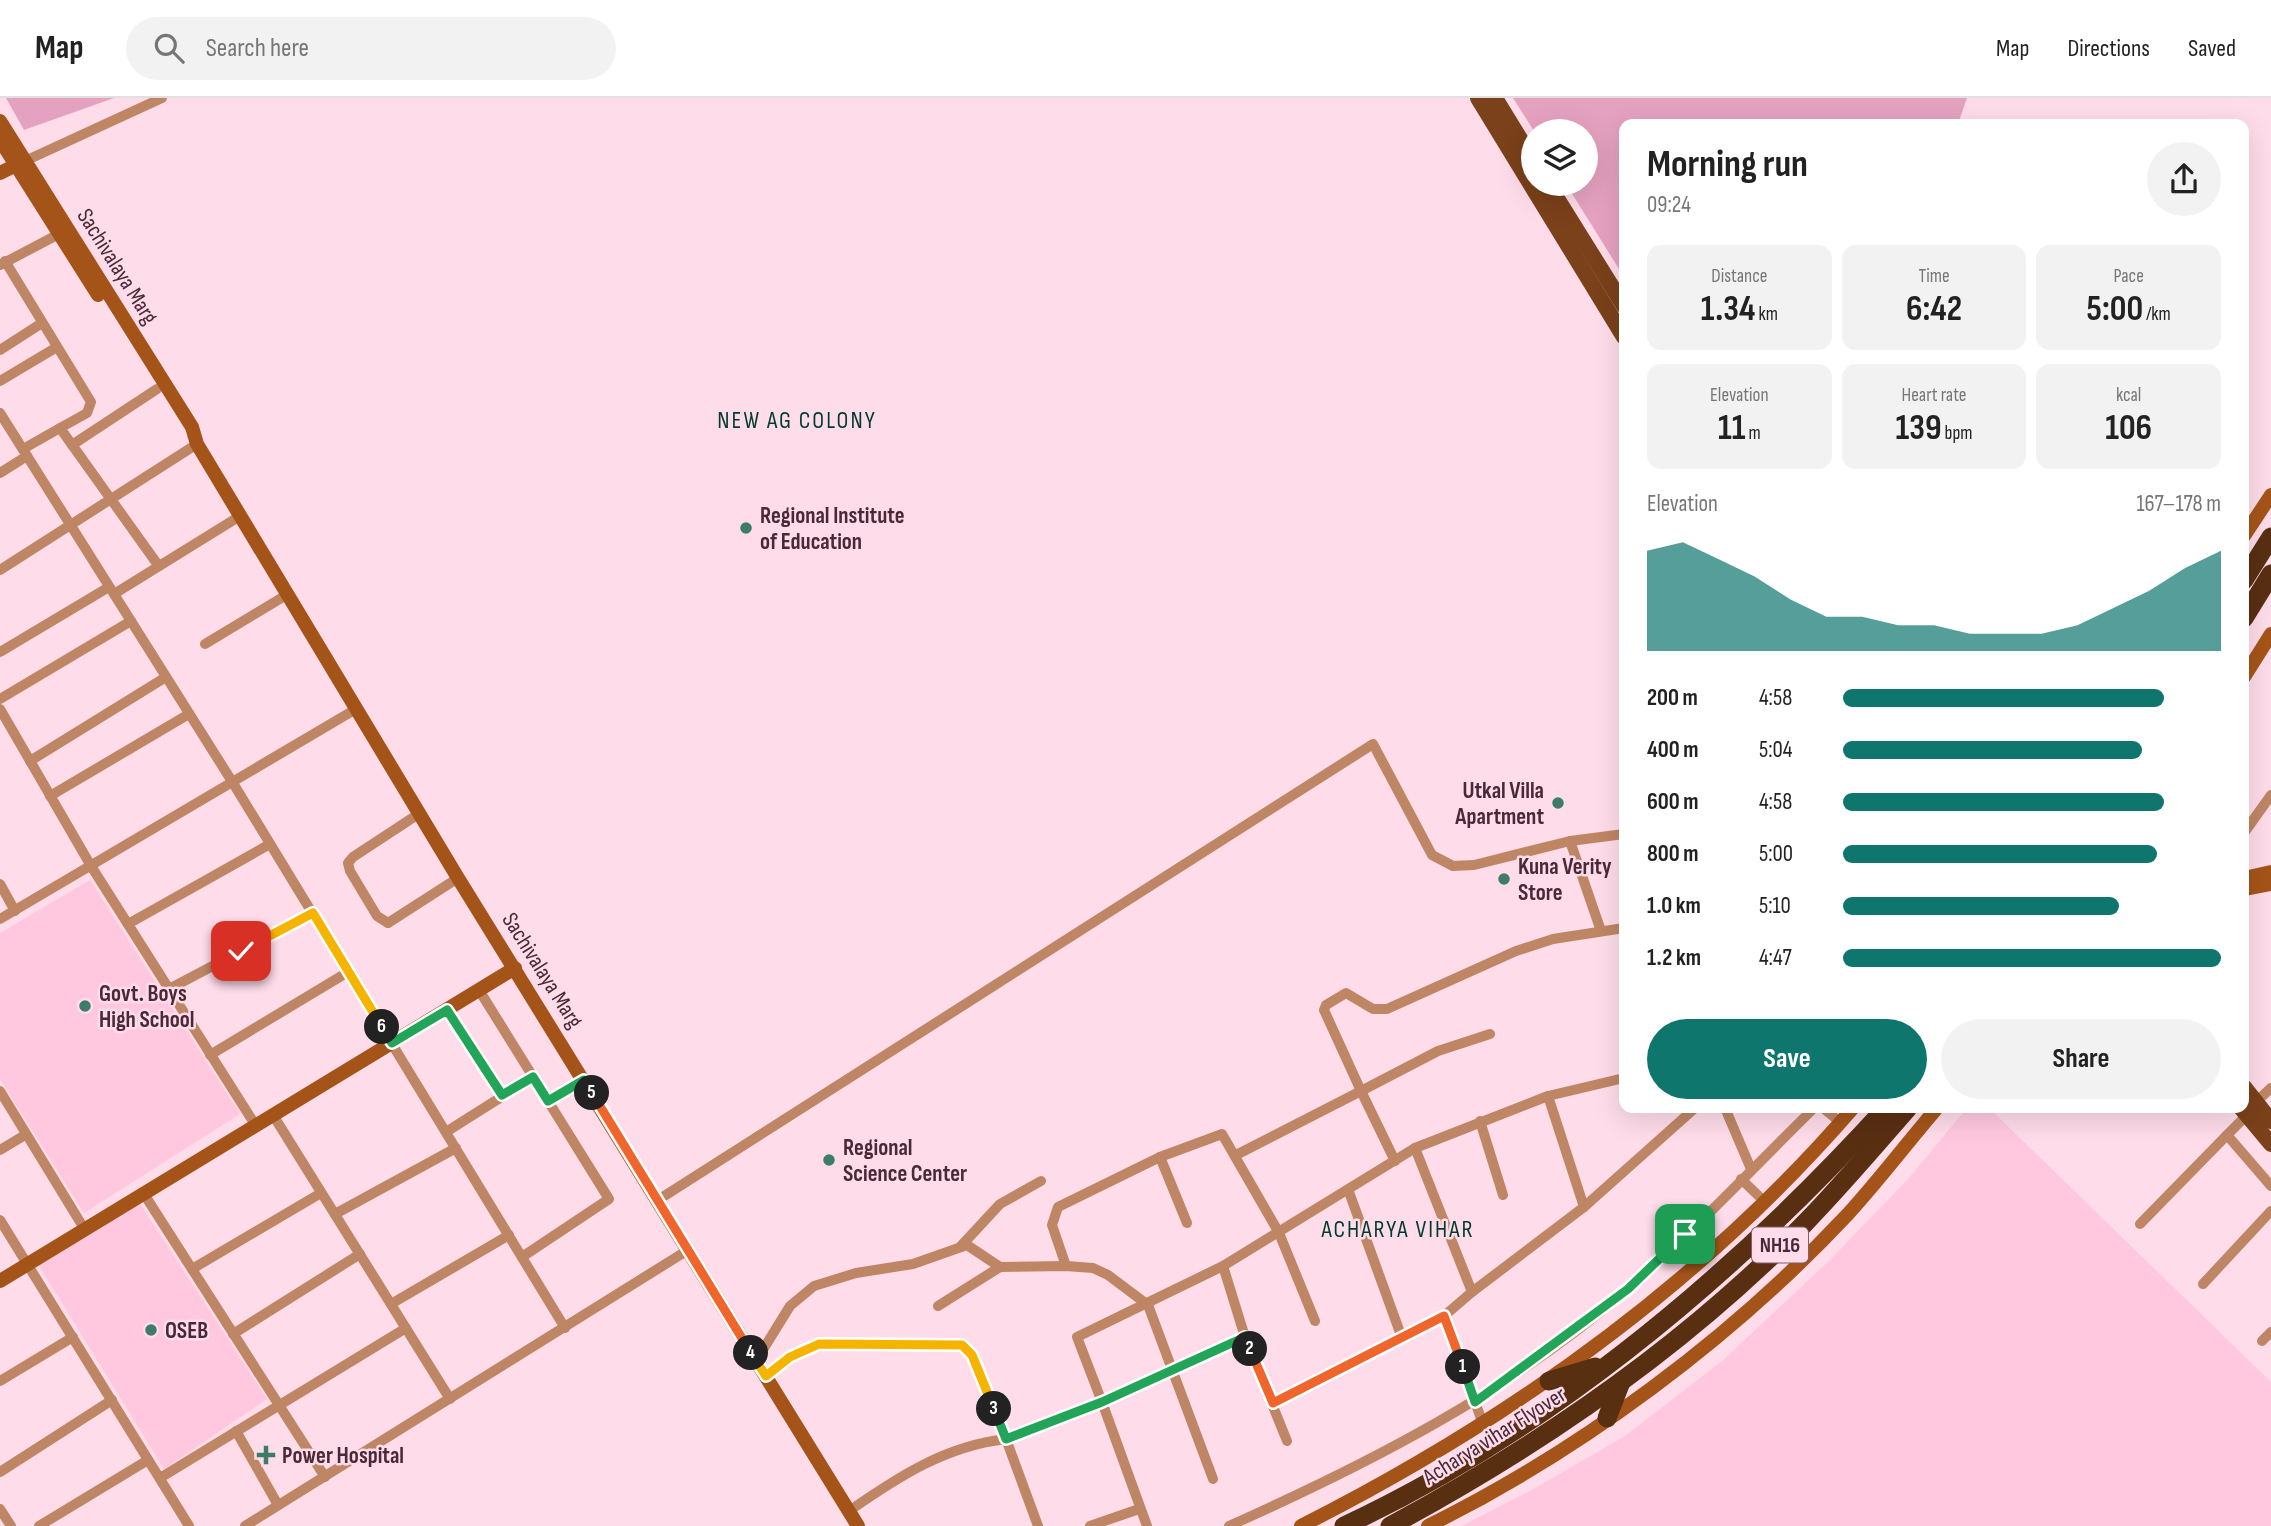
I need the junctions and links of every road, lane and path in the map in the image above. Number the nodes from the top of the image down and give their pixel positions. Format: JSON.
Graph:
{"nodes":[{"id":1,"x":162,"y":98,"type":"edge"},
{"id":2,"x":1478,"y":98,"type":"edge"},
{"id":3,"x":1495,"y":98,"type":"edge"},
{"id":4,"x":0,"y":121,"type":"edge"},
{"id":5,"x":0,"y":140,"type":"edge"},
{"id":6,"x":1521,"y":140,"type":"edge"},
{"id":7,"x":20,"y":163,"type":"junction"},
{"id":8,"x":0,"y":173,"type":"edge"},
{"id":9,"x":1555,"y":196,"type":"edge"},
{"id":10,"x":59,"y":233,"type":"junction"},
{"id":11,"x":2,"y":263,"type":"edge"},
{"id":12,"x":1619,"y":298,"type":"edge"},
{"id":13,"x":42,"y":323,"type":"junction"},
{"id":14,"x":1619,"y":329,"type":"edge"},
{"id":15,"x":57,"y":347,"type":"junction"},
{"id":16,"x":0,"y":350,"type":"edge"},
{"id":17,"x":0,"y":382,"type":"edge"},
{"id":18,"x":157,"y":389,"type":"junction"},
{"id":19,"x":0,"y":413,"type":"edge"},
{"id":20,"x":60,"y":428,"type":"junction"},
{"id":21,"x":195,"y":441,"type":"junction"},
{"id":22,"x":72,"y":445,"type":"junction"},
{"id":23,"x":25,"y":453,"type":"junction"},
{"id":24,"x":0,"y":473,"type":"edge"},
{"id":25,"x":2271,"y":495,"type":"edge"},
{"id":26,"x":109,"y":499,"type":"junction"},
{"id":27,"x":240,"y":516,"type":"junction"},
{"id":28,"x":72,"y":527,"type":"junction"},
{"id":29,"x":2249,"y":528,"type":"edge"},
{"id":30,"x":2271,"y":537,"type":"edge"},
{"id":31,"x":158,"y":565,"type":"junction"},
{"id":32,"x":0,"y":570,"type":"edge"},
{"id":33,"x":2249,"y":572,"type":"edge"},
{"id":34,"x":2271,"y":574,"type":"edge"},
{"id":35,"x":112,"y":590,"type":"junction"},
{"id":36,"x":288,"y":594,"type":"junction"},
{"id":37,"x":2249,"y":610,"type":"edge"},
{"id":38,"x":131,"y":621,"type":"junction"},
{"id":39,"x":2271,"y":634,"type":"edge"},
{"id":40,"x":205,"y":644,"type":"dead end"},
{"id":41,"x":0,"y":652,"type":"edge"},
{"id":42,"x":2266,"y":652,"type":"edge"},
{"id":43,"x":2249,"y":671,"type":"edge"},
{"id":44,"x":166,"y":677,"type":"junction"},
{"id":45,"x":0,"y":699,"type":"edge"},
{"id":46,"x":0,"y":709,"type":"edge"},
{"id":47,"x":356,"y":709,"type":"junction"},
{"id":48,"x":189,"y":714,"type":"junction"},
{"id":49,"x":30,"y":761,"type":"junction"},
{"id":50,"x":233,"y":783,"type":"junction"},
{"id":51,"x":2271,"y":795,"type":"edge"},
{"id":52,"x":50,"y":796,"type":"junction"},
{"id":53,"x":420,"y":813,"type":"junction"},
{"id":54,"x":2249,"y":826,"type":"edge"},
{"id":55,"x":1619,"y":835,"type":"edge"},
{"id":56,"x":1570,"y":841,"type":"junction"},
{"id":57,"x":270,"y":844,"type":"junction"},
{"id":58,"x":91,"y":866,"type":"junction"},
{"id":59,"x":2271,"y":872,"type":"edge"},
{"id":60,"x":2249,"y":877,"type":"edge"},
{"id":61,"x":458,"y":878,"type":"junction"},
{"id":62,"x":0,"y":884,"type":"edge"},
{"id":63,"x":2271,"y":884,"type":"edge"},
{"id":64,"x":2249,"y":888,"type":"edge"},
{"id":65,"x":15,"y":911,"type":"junction"},
{"id":66,"x":313,"y":913,"type":"junction"},
{"id":67,"x":0,"y":919,"type":"edge"},
{"id":68,"x":128,"y":924,"type":"junction"},
{"id":69,"x":1619,"y":929,"type":"edge"},
{"id":70,"x":1601,"y":931,"type":"junction"},
{"id":71,"x":515,"y":968,"type":"junction"},
{"id":72,"x":348,"y":972,"type":"junction"},
{"id":73,"x":169,"y":989,"type":"junction"},
{"id":74,"x":479,"y":990,"type":"junction"},
{"id":75,"x":447,"y":1010,"type":"junction"},
{"id":76,"x":1490,"y":1034,"type":"dead end"},
{"id":77,"x":392,"y":1043,"type":"junction"},
{"id":78,"x":210,"y":1055,"type":"junction"},
{"id":79,"x":533,"y":1077,"type":"junction"},
{"id":80,"x":1619,"y":1079,"type":"edge"},
{"id":81,"x":584,"y":1080,"type":"junction"},
{"id":82,"x":2271,"y":1088,"type":"edge"},
{"id":83,"x":0,"y":1091,"type":"edge"},
{"id":84,"x":1361,"y":1091,"type":"junction"},
{"id":85,"x":502,"y":1095,"type":"junction"},
{"id":86,"x":1548,"y":1096,"type":"junction"},
{"id":87,"x":548,"y":1101,"type":"junction"},
{"id":88,"x":2249,"y":1107,"type":"edge"},
{"id":89,"x":2249,"y":1109,"type":"edge"},
{"id":90,"x":2249,"y":1110,"type":"edge"},
{"id":91,"x":1689,"y":1113,"type":"edge"},
{"id":92,"x":1727,"y":1113,"type":"edge"},
{"id":93,"x":1809,"y":1113,"type":"edge"},
{"id":94,"x":1829,"y":1113,"type":"edge"},
{"id":95,"x":1848,"y":1113,"type":"edge"},
{"id":96,"x":1880,"y":1113,"type":"edge"},
{"id":97,"x":1903,"y":1113,"type":"edge"},
{"id":98,"x":1933,"y":1113,"type":"edge"},
{"id":99,"x":2244,"y":1113,"type":"edge"},
{"id":100,"x":273,"y":1115,"type":"junction"},
{"id":101,"x":1480,"y":1121,"type":"junction"},
{"id":102,"x":2271,"y":1121,"type":"edge"},
{"id":103,"x":1840,"y":1122,"type":"junction"},
{"id":104,"x":256,"y":1126,"type":"junction"},
{"id":105,"x":446,"y":1132,"type":"junction"},
{"id":106,"x":25,"y":1135,"type":"junction"},
{"id":107,"x":2227,"y":1135,"type":"junction"},
{"id":108,"x":2271,"y":1144,"type":"edge"},
{"id":109,"x":456,"y":1148,"type":"junction"},
{"id":110,"x":1415,"y":1148,"type":"junction"},
{"id":111,"x":0,"y":1150,"type":"edge"},
{"id":112,"x":1236,"y":1155,"type":"junction"},
{"id":113,"x":1160,"y":1157,"type":"junction"},
{"id":114,"x":1395,"y":1161,"type":"junction"},
{"id":115,"x":1751,"y":1169,"type":"junction"},
{"id":116,"x":1741,"y":1179,"type":"junction"},
{"id":117,"x":1041,"y":1181,"type":"dead end"},
{"id":118,"x":2271,"y":1186,"type":"edge"},
{"id":119,"x":1349,"y":1192,"type":"junction"},
{"id":120,"x":321,"y":1193,"type":"junction"},
{"id":121,"x":144,"y":1194,"type":"junction"},
{"id":122,"x":1503,"y":1195,"type":"dead end"},
{"id":123,"x":658,"y":1200,"type":"junction"},
{"id":124,"x":1765,"y":1202,"type":"junction"},
{"id":125,"x":1584,"y":1207,"type":"junction"},
{"id":126,"x":2271,"y":1211,"type":"edge"},
{"id":127,"x":335,"y":1214,"type":"junction"},
{"id":128,"x":0,"y":1220,"type":"edge"},
{"id":129,"x":1187,"y":1223,"type":"dead end"},
{"id":130,"x":2140,"y":1224,"type":"dead end"},
{"id":131,"x":85,"y":1230,"type":"junction"},
{"id":132,"x":1279,"y":1233,"type":"junction"},
{"id":133,"x":509,"y":1235,"type":"junction"},
{"id":134,"x":961,"y":1246,"type":"junction"},
{"id":135,"x":688,"y":1250,"type":"junction"},
{"id":136,"x":360,"y":1254,"type":"junction"},
{"id":137,"x":522,"y":1257,"type":"junction"},
{"id":138,"x":28,"y":1264,"type":"junction"},
{"id":139,"x":1066,"y":1266,"type":"junction"},
{"id":140,"x":1223,"y":1266,"type":"junction"},
{"id":141,"x":1000,"y":1267,"type":"junction"},
{"id":142,"x":192,"y":1269,"type":"junction"},
{"id":143,"x":0,"y":1281,"type":"edge"},
{"id":144,"x":2203,"y":1284,"type":"dead end"},
{"id":145,"x":1472,"y":1292,"type":"junction"},
{"id":146,"x":391,"y":1304,"type":"junction"},
{"id":147,"x":1147,"y":1305,"type":"junction"},
{"id":148,"x":938,"y":1306,"type":"dead end"},
{"id":149,"x":1444,"y":1316,"type":"junction"},
{"id":150,"x":1315,"y":1321,"type":"dead end"},
{"id":151,"x":406,"y":1328,"type":"junction"},
{"id":152,"x":565,"y":1328,"type":"junction"},
{"id":153,"x":2271,"y":1332,"type":"edge"},
{"id":154,"x":233,"y":1334,"type":"junction"},
{"id":155,"x":73,"y":1337,"type":"junction"},
{"id":156,"x":1245,"y":1337,"type":"junction"},
{"id":157,"x":1402,"y":1338,"type":"junction"},
{"id":158,"x":2262,"y":1341,"type":"dead end"},
{"id":159,"x":1618,"y":1358,"type":"junction"},
{"id":160,"x":755,"y":1361,"type":"junction"},
{"id":161,"x":1171,"y":1371,"type":"junction"},
{"id":162,"x":766,"y":1376,"type":"junction"},
{"id":163,"x":0,"y":1381,"type":"edge"},
{"id":164,"x":1549,"y":1381,"type":"junction"},
{"id":165,"x":1621,"y":1381,"type":"junction"},
{"id":166,"x":450,"y":1399,"type":"junction"},
{"id":167,"x":112,"y":1400,"type":"junction"},
{"id":168,"x":1102,"y":1402,"type":"junction"},
{"id":169,"x":1475,"y":1402,"type":"junction"},
{"id":170,"x":1273,"y":1403,"type":"junction"},
{"id":171,"x":278,"y":1404,"type":"junction"},
{"id":172,"x":1607,"y":1419,"type":"junction"},
{"id":173,"x":1483,"y":1424,"type":"junction"},
{"id":174,"x":236,"y":1431,"type":"junction"},
{"id":175,"x":1006,"y":1439,"type":"junction"},
{"id":176,"x":1287,"y":1441,"type":"dead end"},
{"id":177,"x":148,"y":1460,"type":"junction"},
{"id":178,"x":0,"y":1472,"type":"edge"},
{"id":179,"x":325,"y":1477,"type":"junction"},
{"id":180,"x":160,"y":1478,"type":"junction"},
{"id":181,"x":1213,"y":1479,"type":"dead end"},
{"id":182,"x":278,"y":1505,"type":"junction"},
{"id":183,"x":0,"y":1509,"type":"edge"},
{"id":184,"x":1139,"y":1509,"type":"junction"},
{"id":185,"x":849,"y":1511,"type":"junction"},
{"id":186,"x":11,"y":1526,"type":"edge"},
{"id":187,"x":40,"y":1526,"type":"edge"},
{"id":188,"x":189,"y":1526,"type":"edge"},
{"id":189,"x":246,"y":1526,"type":"edge"},
{"id":190,"x":858,"y":1526,"type":"edge"},
{"id":191,"x":1038,"y":1526,"type":"edge"},
{"id":192,"x":1090,"y":1526,"type":"edge"},
{"id":193,"x":1147,"y":1526,"type":"edge"},
{"id":194,"x":1229,"y":1526,"type":"edge"},
{"id":195,"x":1301,"y":1526,"type":"edge"},
{"id":196,"x":1343,"y":1526,"type":"edge"},
{"id":197,"x":1390,"y":1526,"type":"edge"},
{"id":198,"x":1427,"y":1526,"type":"edge"}],
"edges":[{"from":1,"to":7,"type":"street"},
{"from":2,"to":14,"type":"main road"},
{"from":3,"to":6,"type":"main road"},
{"from":4,"to":7,"type":"street","name":"Sachivalaya Marg"},
{"from":5,"to":7,"type":"street","name":"Sachivalaya Marg"},
{"from":7,"to":8,"type":"street"},
{"from":7,"to":10,"type":"street","name":"Sachivalaya Marg"},
{"from":7,"to":21,"type":"street","name":"Sachivalaya Marg"},
{"from":9,"to":12,"type":"main road"},
{"from":10,"to":11,"type":"street"},
{"from":10,"to":18,"type":"street","name":"Sachivalaya Marg"},
{"from":11,"to":13,"type":"street"},
{"from":13,"to":15,"type":"street"},
{"from":13,"to":16,"type":"street"},
{"from":15,"to":17,"type":"street"},
{"from":15,"to":20,"type":"street"},
{"from":18,"to":21,"type":"street","name":"Sachivalaya Marg"},
{"from":18,"to":22,"type":"street"},
{"from":19,"to":23,"type":"street"},
{"from":20,"to":22,"type":"street"},
{"from":20,"to":23,"type":"street"},
{"from":21,"to":26,"type":"street"},
{"from":21,"to":27,"type":"street","name":"Sachivalaya Marg"},
{"from":22,"to":26,"type":"street"},
{"from":23,"to":24,"type":"street"},
{"from":23,"to":28,"type":"street"},
{"from":25,"to":29,"type":"street"},
{"from":26,"to":28,"type":"street"},
{"from":26,"to":31,"type":"street"},
{"from":27,"to":31,"type":"street"},
{"from":27,"to":36,"type":"street","name":"Sachivalaya Marg"},
{"from":28,"to":32,"type":"street"},
{"from":28,"to":35,"type":"street"},
{"from":30,"to":33,"type":"highway"},
{"from":31,"to":35,"type":"street"},
{"from":34,"to":37,"type":"highway"},
{"from":35,"to":38,"type":"street"},
{"from":35,"to":41,"type":"street"},
{"from":36,"to":40,"type":"street"},
{"from":36,"to":47,"type":"street","name":"Sachivalaya Marg"},
{"from":38,"to":44,"type":"street"},
{"from":38,"to":45,"type":"street"},
{"from":39,"to":42,"type":"street"},
{"from":42,"to":43,"type":"street"},
{"from":44,"to":48,"type":"street"},
{"from":44,"to":49,"type":"street"},
{"from":46,"to":49,"type":"street"},
{"from":47,"to":50,"type":"street"},
{"from":47,"to":53,"type":"street","name":"Sachivalaya Marg"},
{"from":48,"to":50,"type":"street"},
{"from":48,"to":52,"type":"street"},
{"from":49,"to":52,"type":"street"},
{"from":50,"to":57,"type":"street"},
{"from":50,"to":58,"type":"street"},
{"from":51,"to":54,"type":"street"},
{"from":52,"to":58,"type":"street"},
{"from":53,"to":61,"type":"street","name":"Sachivalaya Marg"},
{"from":53,"to":61,"type":"street"},
{"from":55,"to":56,"type":"street"},
{"from":56,"to":70,"type":"street"},
{"from":56,"to":123,"type":"street"},
{"from":57,"to":66,"type":"street"},
{"from":57,"to":68,"type":"street"},
{"from":58,"to":65,"type":"street"},
{"from":58,"to":68,"type":"street"},
{"from":59,"to":60,"type":"street"},
{"from":61,"to":71,"type":"street","name":"Sachivalaya Marg"},
{"from":62,"to":65,"type":"street"},
{"from":63,"to":64,"type":"street"},
{"from":65,"to":67,"type":"street"},
{"from":66,"to":72,"type":"street"},
{"from":66,"to":73,"type":"street"},
{"from":68,"to":73,"type":"street"},
{"from":69,"to":70,"type":"street"},
{"from":70,"to":84,"type":"street"},
{"from":71,"to":74,"type":"street"},
{"from":71,"to":81,"type":"street","name":"Sachivalaya Marg"},
{"from":72,"to":77,"type":"street"},
{"from":72,"to":78,"type":"street"},
{"from":73,"to":78,"type":"street"},
{"from":74,"to":75,"type":"street"},
{"from":74,"to":79,"type":"street"},
{"from":75,"to":77,"type":"street"},
{"from":75,"to":85,"type":"street"},
{"from":76,"to":84,"type":"street"},
{"from":77,"to":100,"type":"street"},
{"from":77,"to":105,"type":"street"},
{"from":78,"to":104,"type":"street"},
{"from":79,"to":85,"type":"street"},
{"from":79,"to":87,"type":"street"},
{"from":80,"to":86,"type":"street"},
{"from":81,"to":87,"type":"street"},
{"from":81,"to":123,"type":"street","name":"Sachivalaya Marg"},
{"from":82,"to":88,"type":"street"},
{"from":83,"to":106,"type":"street"},
{"from":84,"to":112,"type":"street"},
{"from":84,"to":114,"type":"street"},
{"from":85,"to":105,"type":"street"},
{"from":86,"to":101,"type":"street"},
{"from":86,"to":125,"type":"street"},
{"from":87,"to":137,"type":"street"},
{"from":89,"to":102,"type":"main road"},
{"from":90,"to":108,"type":"main road"},
{"from":91,"to":125,"type":"street"},
{"from":92,"to":115,"type":"street"},
{"from":93,"to":115,"type":"street"},
{"from":94,"to":103,"type":"street"},
{"from":95,"to":103,"type":"street"},
{"from":96,"to":159,"type":"highway","number":"NH16"},
{"from":97,"to":165,"type":"highway","number":"NH16"},
{"from":98,"to":172,"type":"street"},
{"from":99,"to":107,"type":"street"},
{"from":100,"to":104,"type":"street"},
{"from":100,"to":120,"type":"street"},
{"from":101,"to":110,"type":"street"},
{"from":101,"to":122,"type":"street"},
{"from":103,"to":124,"type":"street"},
{"from":104,"to":121,"type":"street"},
{"from":105,"to":109,"type":"street"},
{"from":106,"to":111,"type":"street"},
{"from":106,"to":131,"type":"street"},
{"from":107,"to":118,"type":"street"},
{"from":107,"to":130,"type":"street"},
{"from":109,"to":127,"type":"street"},
{"from":109,"to":133,"type":"street"},
{"from":110,"to":114,"type":"street"},
{"from":110,"to":145,"type":"street"},
{"from":112,"to":113,"type":"street"},
{"from":112,"to":132,"type":"street"},
{"from":113,"to":129,"type":"street"},
{"from":113,"to":139,"type":"street"},
{"from":114,"to":119,"type":"street"},
{"from":115,"to":116,"type":"street"},
{"from":116,"to":124,"type":"street"},
{"from":116,"to":169,"type":"street"},
{"from":117,"to":134,"type":"street"},
{"from":119,"to":132,"type":"street"},
{"from":119,"to":157,"type":"street"},
{"from":120,"to":127,"type":"street"},
{"from":120,"to":142,"type":"street"},
{"from":121,"to":131,"type":"street"},
{"from":121,"to":142,"type":"street"},
{"from":123,"to":135,"type":"street","name":"Sachivalaya Marg"},
{"from":124,"to":164,"type":"street"},
{"from":125,"to":145,"type":"street"},
{"from":126,"to":144,"type":"street"},
{"from":127,"to":136,"type":"street"},
{"from":128,"to":138,"type":"street"},
{"from":131,"to":138,"type":"street"},
{"from":132,"to":140,"type":"street"},
{"from":132,"to":150,"type":"street"},
{"from":133,"to":137,"type":"street"},
{"from":133,"to":146,"type":"street"},
{"from":134,"to":141,"type":"street"},
{"from":134,"to":160,"type":"street"},
{"from":135,"to":152,"type":"street"},
{"from":135,"to":160,"type":"street","name":"Sachivalaya Marg"},
{"from":136,"to":146,"type":"street"},
{"from":136,"to":154,"type":"street"},
{"from":137,"to":152,"type":"street"},
{"from":138,"to":143,"type":"street"},
{"from":138,"to":155,"type":"street"},
{"from":139,"to":141,"type":"street"},
{"from":139,"to":147,"type":"street"},
{"from":140,"to":147,"type":"street"},
{"from":140,"to":156,"type":"street"},
{"from":141,"to":148,"type":"street"},
{"from":142,"to":154,"type":"street"},
{"from":145,"to":149,"type":"street"},
{"from":146,"to":151,"type":"street"},
{"from":147,"to":161,"type":"street"},
{"from":147,"to":168,"type":"street"},
{"from":149,"to":157,"type":"street"},
{"from":149,"to":169,"type":"street"},
{"from":151,"to":166,"type":"street"},
{"from":151,"to":171,"type":"street"},
{"from":152,"to":166,"type":"street"},
{"from":153,"to":158,"type":"street"},
{"from":154,"to":171,"type":"street"},
{"from":155,"to":163,"type":"street"},
{"from":155,"to":167,"type":"street"},
{"from":156,"to":161,"type":"street"},
{"from":156,"to":170,"type":"street"},
{"from":157,"to":170,"type":"street"},
{"from":159,"to":164,"type":"highway"},
{"from":159,"to":196,"type":"highway","name":"Acharya vihar Flyover","number":"NH16"},
{"from":160,"to":162,"type":"street","name":"Sachivalaya Marg"},
{"from":161,"to":168,"type":"street"},
{"from":161,"to":181,"type":"street"},
{"from":162,"to":175,"type":"street"},
{"from":162,"to":185,"type":"street","name":"Sachivalaya Marg"},
{"from":164,"to":173,"type":"street"},
{"from":165,"to":172,"type":"highway"},
{"from":165,"to":197,"type":"highway","name":"Acharya vihar Flyover","number":"NH16"},
{"from":166,"to":179,"type":"street"},
{"from":167,"to":177,"type":"street"},
{"from":167,"to":178,"type":"street"},
{"from":168,"to":175,"type":"street"},
{"from":168,"to":184,"type":"street"},
{"from":169,"to":173,"type":"street"},
{"from":169,"to":194,"type":"street"},
{"from":170,"to":176,"type":"street"},
{"from":171,"to":174,"type":"street"},
{"from":171,"to":179,"type":"street"},
{"from":172,"to":198,"type":"street"},
{"from":173,"to":195,"type":"street"},
{"from":174,"to":180,"type":"street"},
{"from":174,"to":182,"type":"street"},
{"from":175,"to":185,"type":"street"},
{"from":175,"to":191,"type":"street"},
{"from":177,"to":180,"type":"street"},
{"from":177,"to":187,"type":"street"},
{"from":179,"to":182,"type":"street"},
{"from":180,"to":188,"type":"street"},
{"from":182,"to":189,"type":"street"},
{"from":183,"to":186,"type":"street"},
{"from":184,"to":192,"type":"street"},
{"from":184,"to":193,"type":"street"},
{"from":185,"to":190,"type":"street","name":"Sachivalaya Marg"}]}
